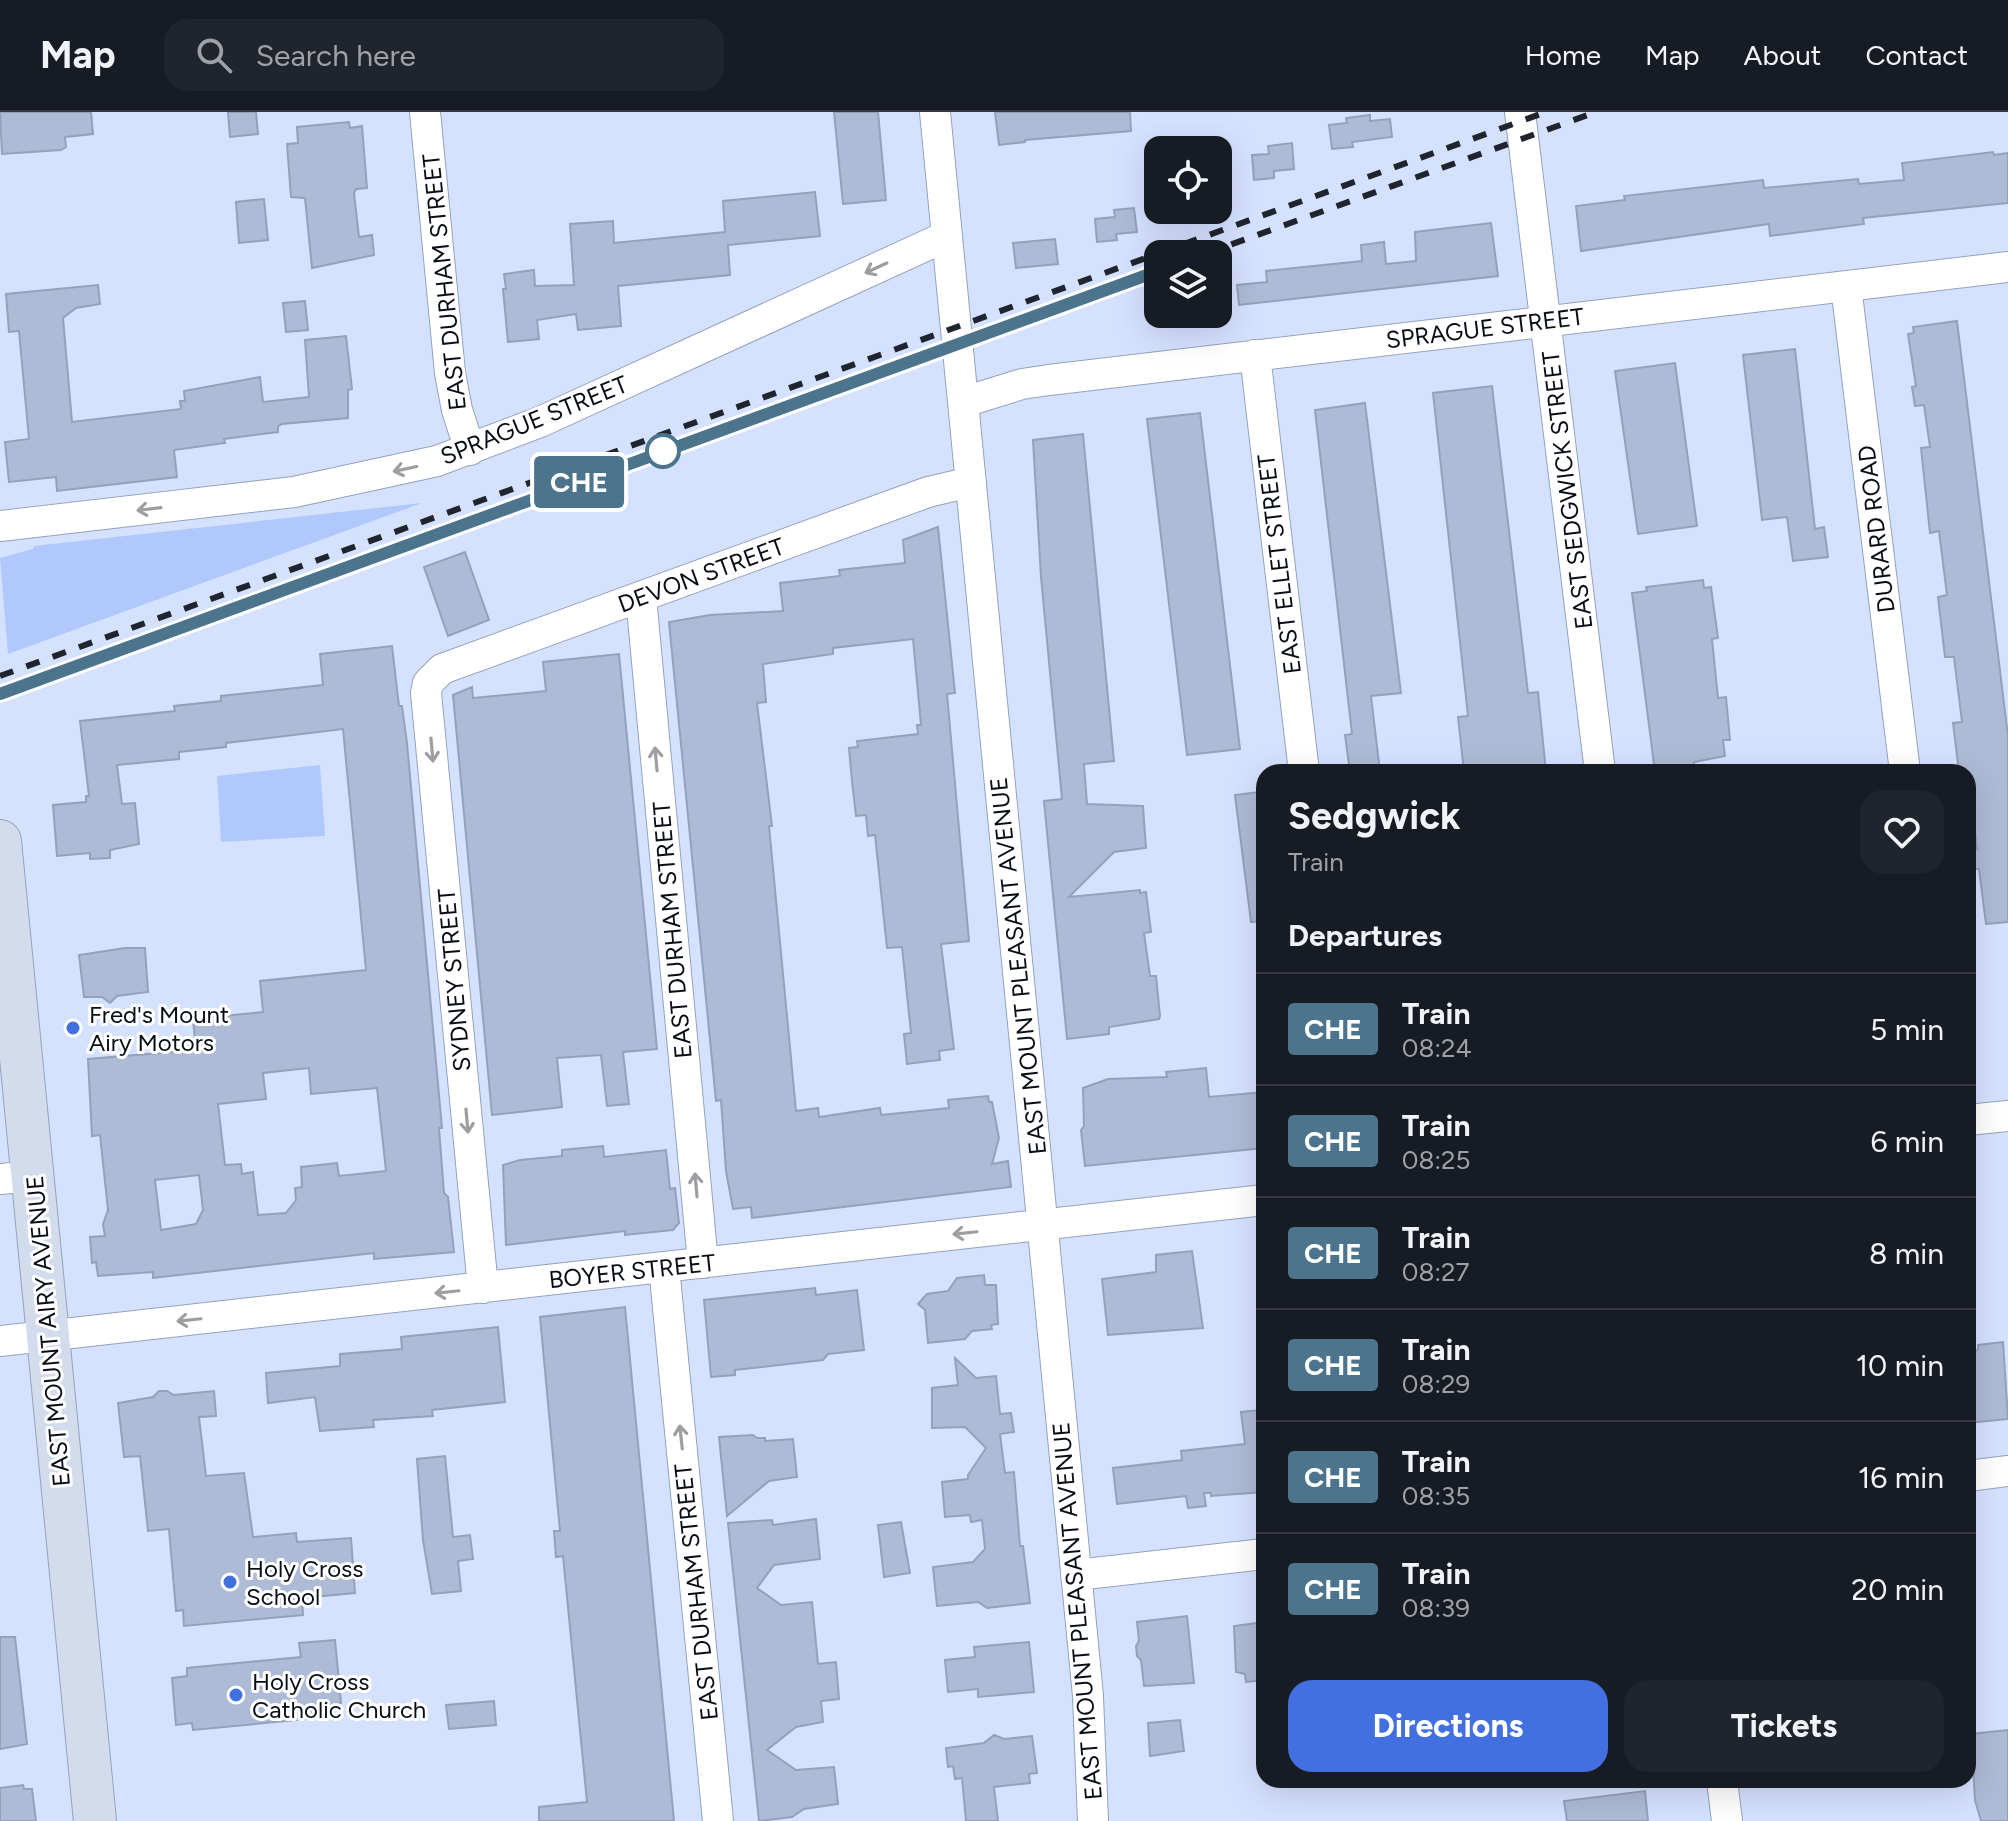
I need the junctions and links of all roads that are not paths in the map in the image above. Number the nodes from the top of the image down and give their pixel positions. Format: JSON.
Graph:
{"nodes":[{"id":1,"x":425,"y":112,"type":"edge"},
{"id":2,"x":935,"y":112,"type":"edge"},
{"id":3,"x":1520,"y":112,"type":"edge"},
{"id":4,"x":947,"y":236,"type":"junction"},
{"id":5,"x":2008,"y":267,"type":"edge"},
{"id":6,"x":1846,"y":286,"type":"junction"},
{"id":7,"x":1547,"y":321,"type":"junction"},
{"id":8,"x":1255,"y":355,"type":"junction"},
{"id":9,"x":964,"y":402,"type":"junction"},
{"id":10,"x":470,"y":450,"type":"junction"},
{"id":11,"x":971,"y":482,"type":"junction"},
{"id":12,"x":0,"y":526,"type":"edge"},
{"id":13,"x":641,"y":597,"type":"junction"},
{"id":14,"x":434,"y":675,"type":"joint"},
{"id":15,"x":1303,"y":764,"type":"edge"},
{"id":16,"x":1599,"y":764,"type":"edge"},
{"id":17,"x":1904,"y":764,"type":"edge"},
{"id":18,"x":0,"y":841,"type":"edge"},
{"id":19,"x":3,"y":899,"type":"edge"},
{"id":20,"x":2008,"y":1116,"type":"edge"},
{"id":21,"x":1976,"y":1119,"type":"edge"},
{"id":22,"x":16,"y":1178,"type":"edge"},
{"id":23,"x":1256,"y":1201,"type":"edge"},
{"id":24,"x":1043,"y":1225,"type":"junction"},
{"id":25,"x":703,"y":1263,"type":"junction"},
{"id":26,"x":664,"y":1267,"type":"junction"},
{"id":27,"x":483,"y":1288,"type":"junction"},
{"id":28,"x":47,"y":1336,"type":"junction"},
{"id":29,"x":0,"y":1341,"type":"edge"},
{"id":30,"x":2008,"y":1471,"type":"edge"},
{"id":31,"x":1976,"y":1475,"type":"edge"},
{"id":32,"x":1256,"y":1555,"type":"edge"},
{"id":33,"x":1076,"y":1575,"type":"junction"},
{"id":34,"x":1723,"y":1788,"type":"edge"},
{"id":35,"x":95,"y":1821,"type":"edge"},
{"id":36,"x":718,"y":1821,"type":"edge"},
{"id":37,"x":1093,"y":1821,"type":"edge"},
{"id":38,"x":1727,"y":1821,"type":"edge"}],
"edges":[{"from":1,"to":10,"type":"street","name":"EAST DURHAM STREET"},
{"from":2,"to":4,"type":"street","name":"EAST MOUNT PLEASANT AVENUE"},
{"from":3,"to":7,"type":"street","name":"EAST SEDGWICK STREET"},
{"from":4,"to":9,"type":"street","name":"EAST MOUNT PLEASANT AVENUE"},
{"from":4,"to":10,"type":"street","name":"SPRAGUE STREET","one_way":true},
{"from":5,"to":6,"type":"street","name":"SPRAGUE STREET"},
{"from":6,"to":7,"type":"street","name":"SPRAGUE STREET"},
{"from":6,"to":17,"type":"street","name":"DURARD ROAD"},
{"from":7,"to":8,"type":"street","name":"SPRAGUE STREET"},
{"from":7,"to":16,"type":"street","name":"EAST SEDGWICK STREET"},
{"from":8,"to":9,"type":"street","name":"SPRAGUE STREET"},
{"from":8,"to":15,"type":"street","name":"EAST ELLET STREET"},
{"from":9,"to":11,"type":"street","name":"EAST MOUNT PLEASANT AVENUE"},
{"from":10,"to":12,"type":"street","name":"SPRAGUE STREET","one_way":true},
{"from":11,"to":13,"type":"street","name":"DEVON STREET"},
{"from":11,"to":24,"type":"street","name":"EAST MOUNT PLEASANT AVENUE"},
{"from":13,"to":14,"type":"street","name":"DEVON STREET"},
{"from":25,"to":13,"type":"street","name":"EAST DURHAM STREET","one_way":true},
{"from":14,"to":27,"type":"street","name":"SYDNEY STREET","one_way":true},
{"from":18,"to":19,"type":"main road","name":"EAST MOUNT AIRY AVENUE"},
{"from":19,"to":22,"type":"main road","name":"EAST MOUNT AIRY AVENUE"},
{"from":20,"to":21,"type":"street"},
{"from":22,"to":28,"type":"main road","name":"EAST MOUNT AIRY AVENUE"},
{"from":23,"to":24,"type":"street","name":"BOYER STREET"},
{"from":24,"to":25,"type":"street","name":"BOYER STREET","one_way":true},
{"from":24,"to":33,"type":"street","name":"EAST MOUNT PLEASANT AVENUE"},
{"from":25,"to":26,"type":"street","name":"BOYER STREET"},
{"from":26,"to":27,"type":"street","name":"BOYER STREET"},
{"from":36,"to":26,"type":"street","name":"EAST DURHAM STREET","one_way":true},
{"from":27,"to":28,"type":"street","name":"BOYER STREET","one_way":true},
{"from":28,"to":29,"type":"street","name":"BOYER STREET"},
{"from":28,"to":35,"type":"main road","name":"EAST MOUNT AIRY AVENUE"},
{"from":30,"to":31,"type":"street"},
{"from":32,"to":33,"type":"street"},
{"from":33,"to":37,"type":"street","name":"EAST MOUNT PLEASANT AVENUE"},
{"from":34,"to":38,"type":"street"}]}
